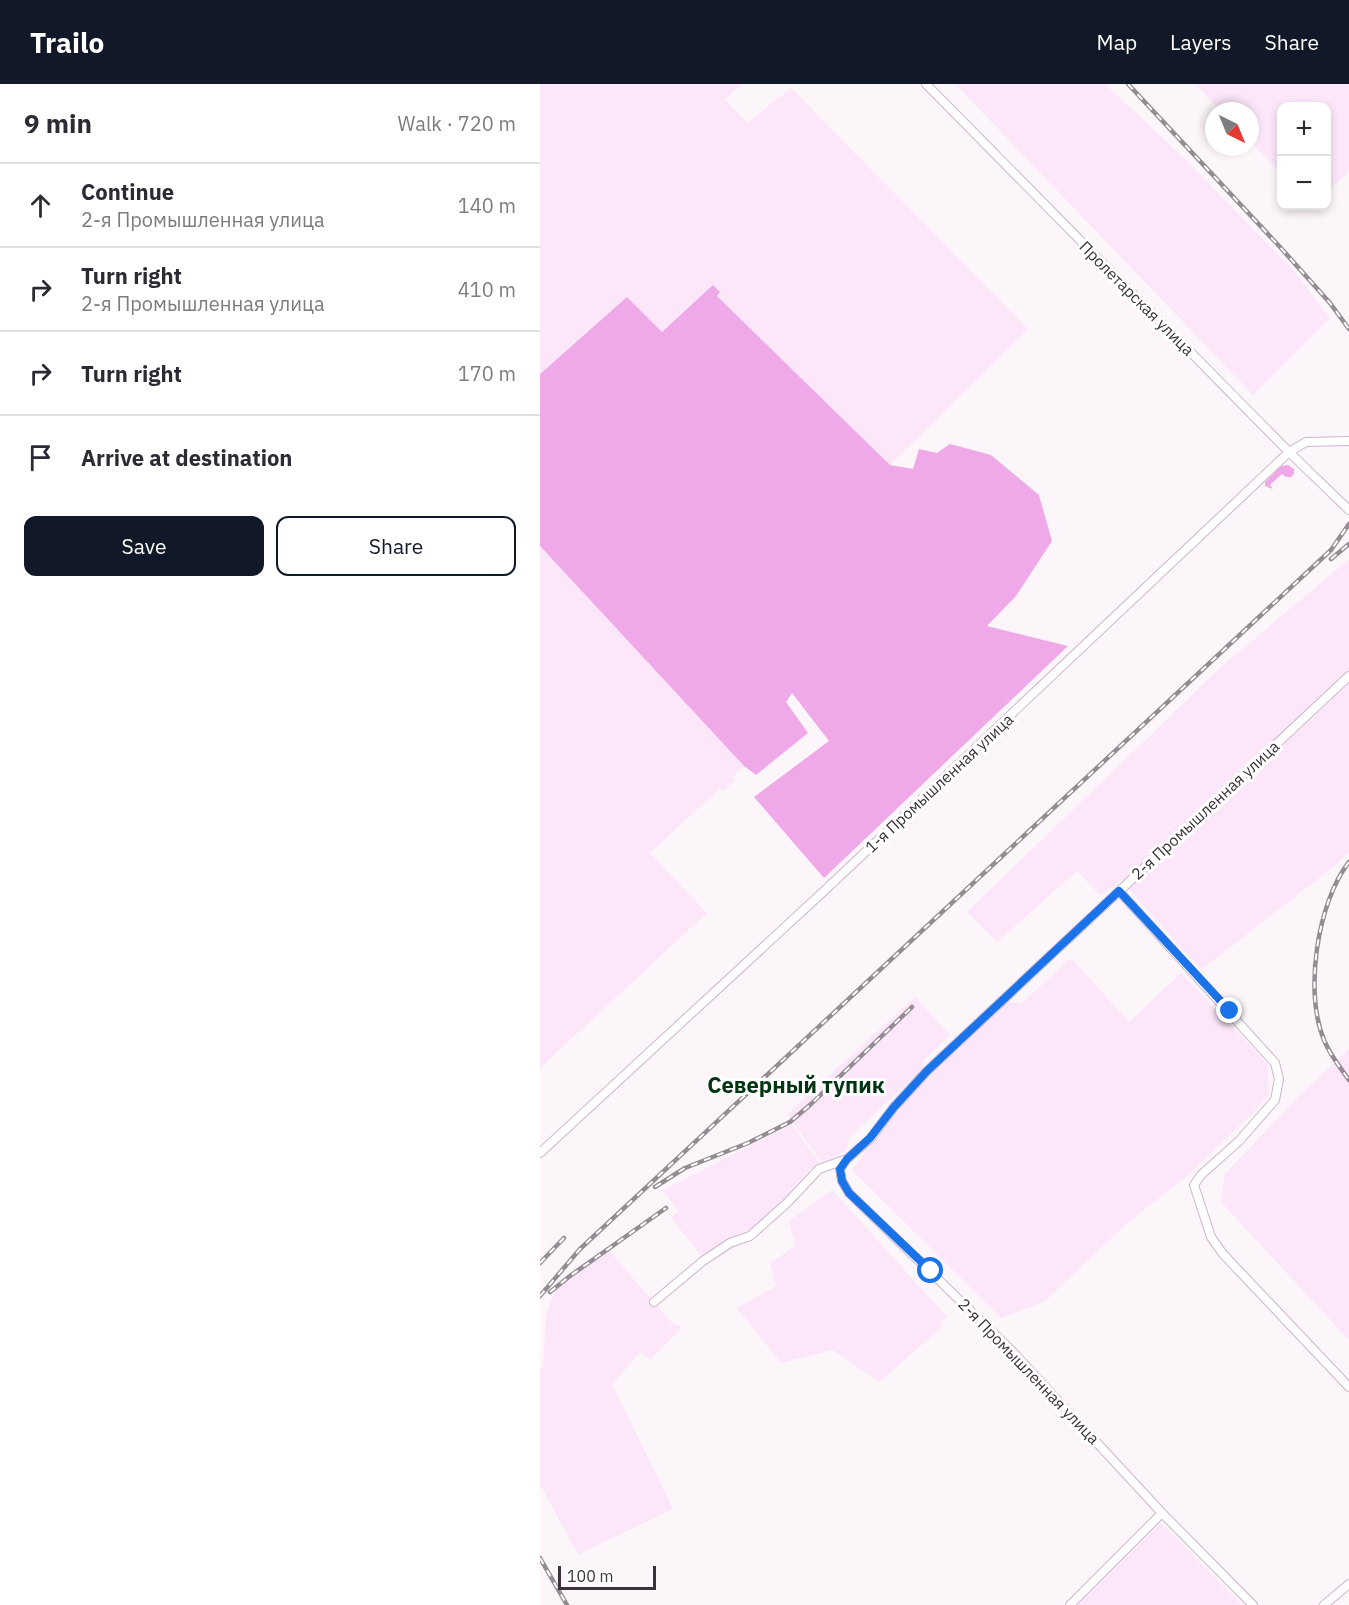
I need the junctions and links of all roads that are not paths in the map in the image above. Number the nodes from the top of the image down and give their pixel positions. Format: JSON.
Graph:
{"nodes":[{"id":1,"x":926,"y":84,"type":"edge"},
{"id":2,"x":1349,"y":441,"type":"edge"},
{"id":3,"x":1289,"y":452,"type":"junction"},
{"id":4,"x":1349,"y":510,"type":"edge"},
{"id":5,"x":1349,"y":676,"type":"edge"},
{"id":6,"x":1119,"y":891,"type":"junction"},
{"id":7,"x":540,"y":1154,"type":"edge"},
{"id":8,"x":847,"y":1159,"type":"junction"},
{"id":9,"x":654,"y":1302,"type":"dead end"},
{"id":10,"x":1349,"y":1387,"type":"edge"},
{"id":11,"x":1162,"y":1512,"type":"junction"},
{"id":12,"x":1349,"y":1584,"type":"edge"},
{"id":13,"x":1070,"y":1605,"type":"edge"},
{"id":14,"x":1253,"y":1605,"type":"edge"},
{"id":15,"x":1324,"y":1605,"type":"edge"}],
"edges":[{"from":1,"to":3,"type":"street","name":"Пролетарская улица"},
{"from":2,"to":3,"type":"street","name":"1-я Промышленная улица"},
{"from":3,"to":4,"type":"street","name":"Пролетарская улица"},
{"from":3,"to":7,"type":"street","name":"1-я Промышленная улица"},
{"from":5,"to":6,"type":"street","name":"2-я Промышленная улица"},
{"from":6,"to":8,"type":"street","name":"2-я Промышленная улица"},
{"from":6,"to":10,"type":"street"},
{"from":8,"to":9,"type":"street"},
{"from":8,"to":11,"type":"street","name":"2-я Промышленная улица"},
{"from":11,"to":13,"type":"street"},
{"from":11,"to":14,"type":"street","name":"2-я Промышленная улица"},
{"from":12,"to":15,"type":"street"}]}
